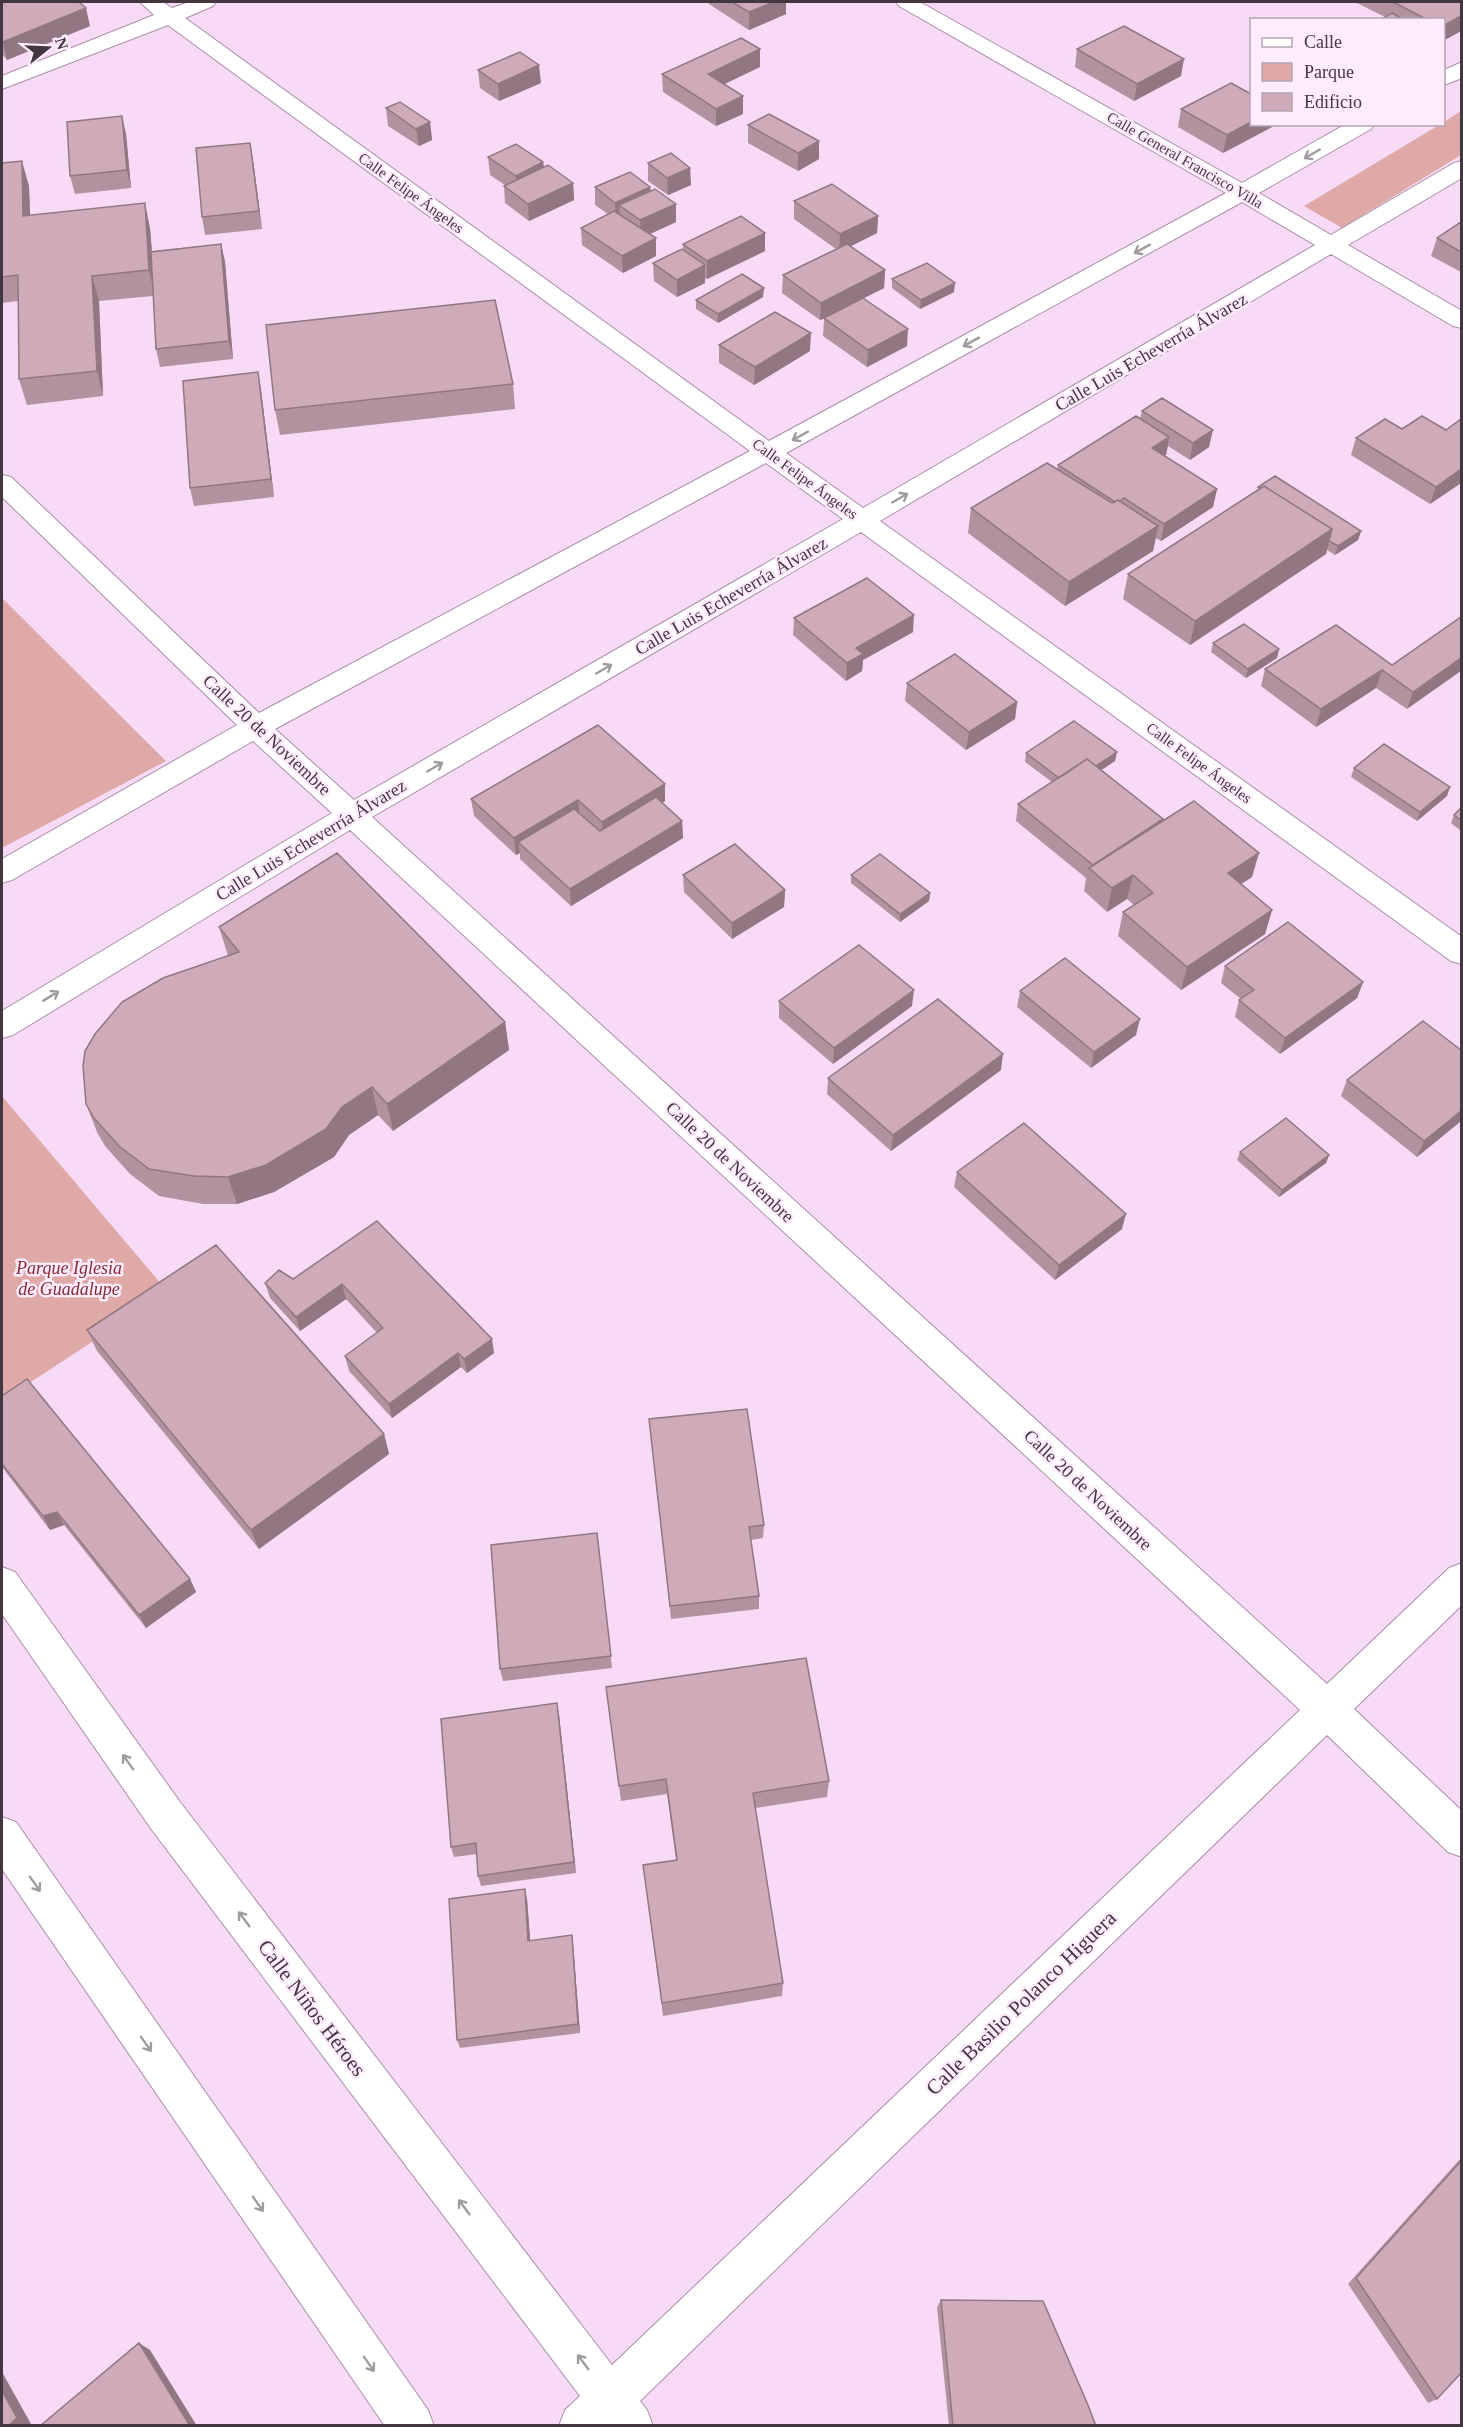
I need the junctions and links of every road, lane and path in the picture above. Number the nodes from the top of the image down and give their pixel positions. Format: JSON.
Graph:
{"nodes":[{"id":1,"x":206,"y":2,"type":"edge"},
{"id":2,"x":906,"y":2,"type":"edge"},
{"id":3,"x":160,"y":9,"type":"edge"},
{"id":4,"x":1461,"y":68,"type":"edge"},
{"id":5,"x":1445,"y":78,"type":"edge"},
{"id":6,"x":2,"y":83,"type":"edge"},
{"id":7,"x":1360,"y":126,"type":"edge"},
{"id":8,"x":1461,"y":168,"type":"edge"},
{"id":9,"x":1243,"y":193,"type":"junction"},
{"id":10,"x":1332,"y":246,"type":"junction"},
{"id":11,"x":1461,"y":321,"type":"edge"},
{"id":12,"x":769,"y":453,"type":"junction"},
{"id":13,"x":2,"y":483,"type":"edge"},
{"id":14,"x":862,"y":520,"type":"junction"},
{"id":15,"x":256,"y":727,"type":"junction"},
{"id":16,"x":352,"y":815,"type":"junction"},
{"id":17,"x":2,"y":872,"type":"edge"},
{"id":18,"x":1461,"y":953,"type":"edge"},
{"id":19,"x":2,"y":1026,"type":"edge"},
{"id":20,"x":1461,"y":1580,"type":"edge"},
{"id":21,"x":2,"y":1584,"type":"edge"},
{"id":22,"x":1327,"y":1709,"type":"junction"},
{"id":23,"x":2,"y":1836,"type":"edge"},
{"id":24,"x":1461,"y":1838,"type":"edge"},
{"id":25,"x":620,"y":2412,"type":"edge"},
{"id":26,"x":412,"y":2426,"type":"edge"},
{"id":27,"x":581,"y":2426,"type":"edge"}],
"edges":[{"from":1,"to":3,"type":"street"},
{"from":2,"to":9,"type":"street","name":"Calle General Francisco Villa"},
{"from":3,"to":6,"type":"street"},
{"from":3,"to":12,"type":"street","name":"Calle Felipe Ángeles"},
{"from":4,"to":5,"type":"street"},
{"from":7,"to":9,"type":"street","one_way":true},
{"from":8,"to":10,"type":"street","name":"Calle Luis Echeverría Álvarez"},
{"from":9,"to":10,"type":"street","name":"Calle General Francisco Villa"},
{"from":9,"to":12,"type":"street","one_way":true},
{"from":10,"to":11,"type":"street","name":"Calle General Francisco Villa"},
{"from":14,"to":10,"type":"street","name":"Calle Luis Echeverría Álvarez","one_way":true},
{"from":12,"to":14,"type":"street","name":"Calle Felipe Ángeles"},
{"from":12,"to":15,"type":"street"},
{"from":13,"to":15,"type":"street","name":"Calle 20 de Noviembre"},
{"from":16,"to":14,"type":"street","name":"Calle Luis Echeverría Álvarez","one_way":true},
{"from":14,"to":18,"type":"street","name":"Calle Felipe Ángeles"},
{"from":15,"to":16,"type":"street","name":"Calle 20 de Noviembre"},
{"from":15,"to":17,"type":"street"},
{"from":19,"to":16,"type":"street","name":"Calle Luis Echeverría Álvarez","one_way":true},
{"from":16,"to":22,"type":"street","name":"Calle 20 de Noviembre"},
{"from":20,"to":22,"type":"street","name":"Calle Basilio Polanco Higuera"},
{"from":25,"to":21,"type":"street","name":"Calle Niños Héroes","one_way":true},
{"from":22,"to":24,"type":"street","name":"Calle 20 de Noviembre"},
{"from":22,"to":25,"type":"street","name":"Calle Basilio Polanco Higuera"},
{"from":23,"to":26,"type":"street","one_way":true},
{"from":25,"to":27,"type":"street","name":"Calle Basilio Polanco Higuera"}]}
